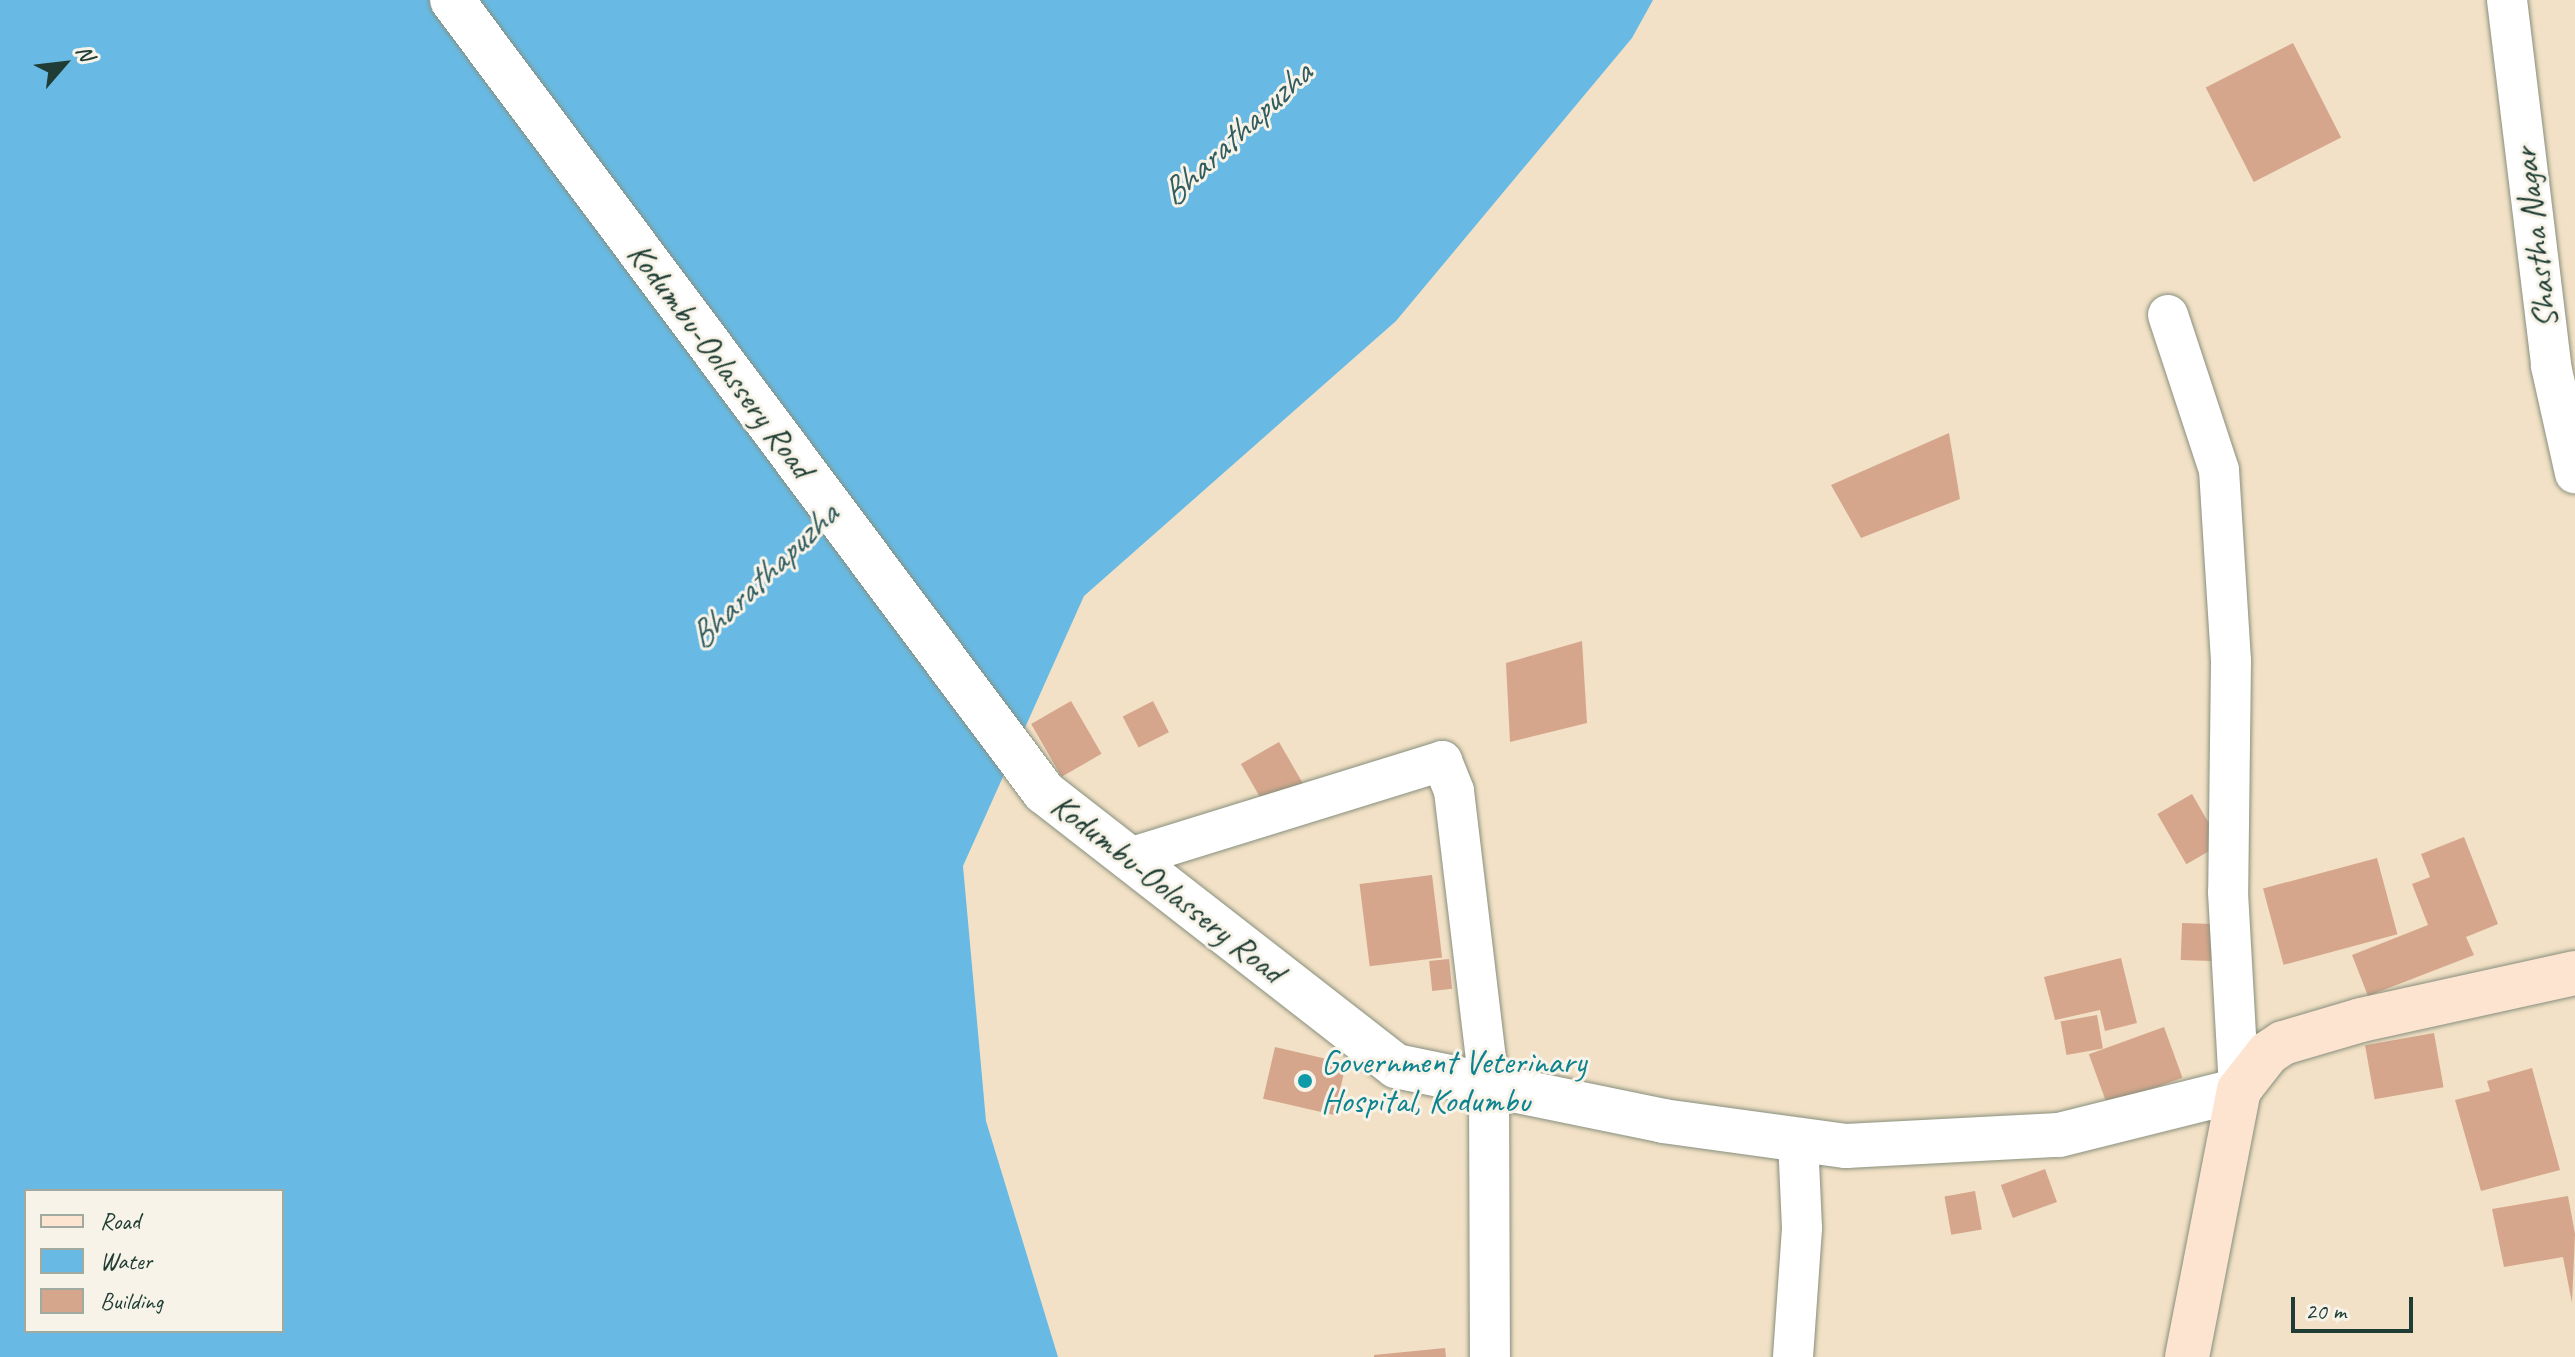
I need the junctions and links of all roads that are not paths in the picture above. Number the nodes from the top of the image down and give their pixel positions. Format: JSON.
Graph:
{"nodes":[{"id":1,"x":452,"y":0,"type":"edge"},
{"id":2,"x":2507,"y":0,"type":"edge"},
{"id":3,"x":2168,"y":315,"type":"dead end"},
{"id":4,"x":2575,"y":473,"type":"edge"},
{"id":5,"x":1129,"y":858,"type":"junction"},
{"id":6,"x":2575,"y":973,"type":"edge"},
{"id":7,"x":1489,"y":1085,"type":"junction"},
{"id":8,"x":2239,"y":1090,"type":"junction"},
{"id":9,"x":1798,"y":1140,"type":"junction"},
{"id":10,"x":1490,"y":1357,"type":"edge"},
{"id":11,"x":1793,"y":1357,"type":"edge"},
{"id":12,"x":2187,"y":1357,"type":"edge"}],
"edges":[{"from":1,"to":5,"type":"street","name":"Kodumbu-Oolassery Road"},
{"from":2,"to":4,"type":"street","name":"Shastha Nagar"},
{"from":3,"to":8,"type":"street"},
{"from":5,"to":7,"type":"street","name":"Kodumbu-Oolassery Road"},
{"from":5,"to":7,"type":"street"},
{"from":6,"to":8,"type":"main road"},
{"from":7,"to":9,"type":"street","name":"Kodumbu-Oolassery Road"},
{"from":7,"to":10,"type":"street"},
{"from":8,"to":9,"type":"street","name":"Kodumbu-Oolassery Road"},
{"from":8,"to":12,"type":"main road"},
{"from":9,"to":11,"type":"street"}]}
